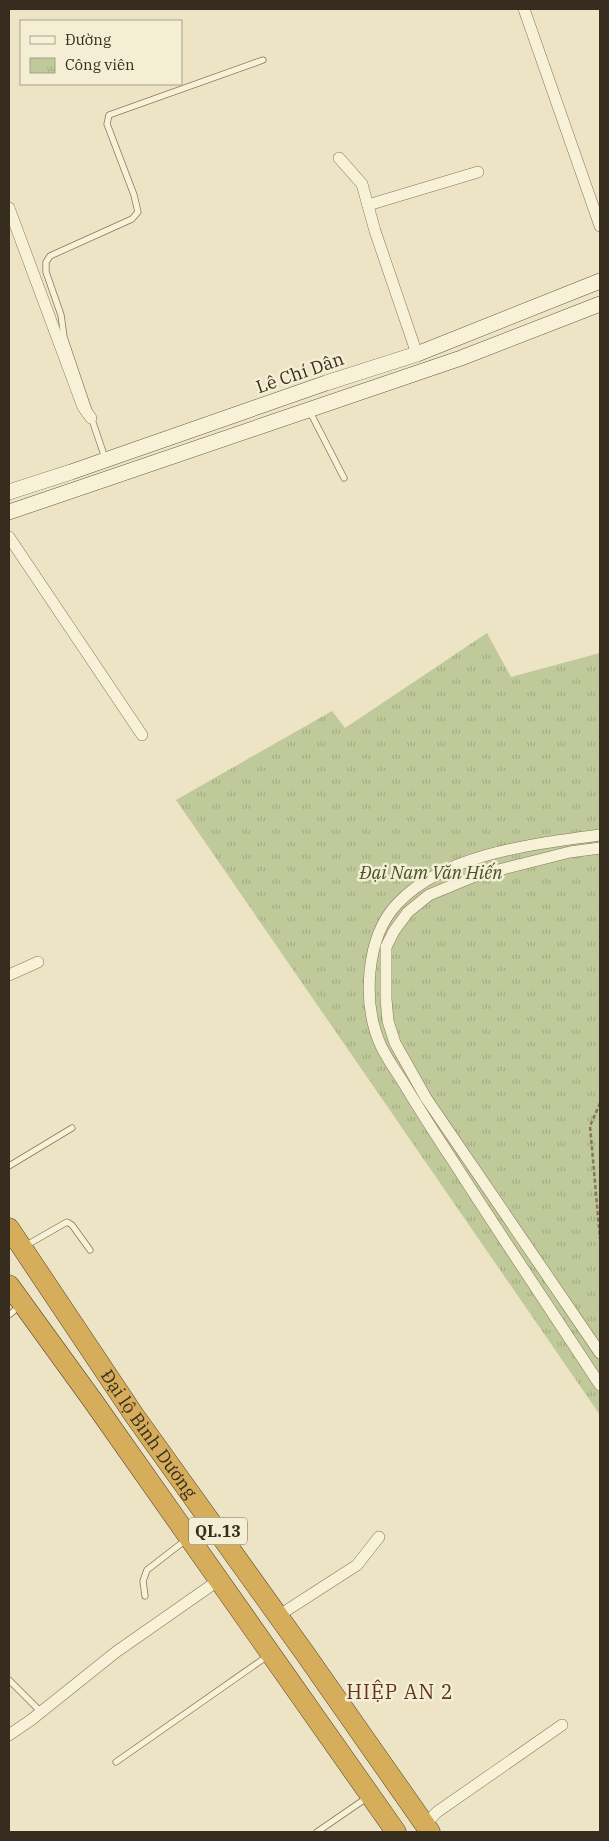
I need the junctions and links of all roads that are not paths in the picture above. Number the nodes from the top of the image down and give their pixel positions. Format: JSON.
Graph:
{"nodes":[{"id":1,"x":524,"y":9,"type":"edge"},
{"id":2,"x":263,"y":60,"type":"dead end"},
{"id":3,"x":339,"y":158,"type":"dead end"},
{"id":4,"x":478,"y":172,"type":"dead end"},
{"id":5,"x":368,"y":205,"type":"junction"},
{"id":6,"x":9,"y":208,"type":"edge"},
{"id":7,"x":600,"y":226,"type":"edge"},
{"id":8,"x":600,"y":281,"type":"edge"},
{"id":9,"x":600,"y":304,"type":"edge"},
{"id":10,"x":417,"y":354,"type":"junction"},
{"id":11,"x":309,"y":410,"type":"junction"},
{"id":12,"x":91,"y":418,"type":"junction"},
{"id":13,"x":106,"y":460,"type":"junction"},
{"id":14,"x":344,"y":478,"type":"dead end"},
{"id":15,"x":9,"y":492,"type":"edge"},
{"id":16,"x":9,"y":512,"type":"edge"},
{"id":17,"x":9,"y":537,"type":"edge"},
{"id":18,"x":142,"y":735,"type":"dead end"},
{"id":19,"x":600,"y":835,"type":"edge"},
{"id":20,"x":600,"y":848,"type":"edge"},
{"id":21,"x":38,"y":962,"type":"dead end"},
{"id":22,"x":9,"y":975,"type":"edge"},
{"id":23,"x":72,"y":1128,"type":"dead end"},
{"id":24,"x":9,"y":1166,"type":"edge"},
{"id":25,"x":9,"y":1228,"type":"edge"},
{"id":26,"x":22,"y":1248,"type":"junction"},
{"id":27,"x":90,"y":1250,"type":"dead end"},
{"id":28,"x":9,"y":1285,"type":"edge"},
{"id":29,"x":16,"y":1309,"type":"edge"},
{"id":30,"x":600,"y":1353,"type":"edge"},
{"id":31,"x":600,"y":1385,"type":"edge"},
{"id":32,"x":188,"y":1537,"type":"junction"},
{"id":33,"x":379,"y":1537,"type":"dead end"},
{"id":34,"x":218,"y":1580,"type":"junction"},
{"id":35,"x":145,"y":1596,"type":"dead end"},
{"id":36,"x":278,"y":1616,"type":"junction"},
{"id":37,"x":271,"y":1654,"type":"junction"},
{"id":38,"x":9,"y":1680,"type":"edge"},
{"id":39,"x":41,"y":1712,"type":"junction"},
{"id":40,"x":562,"y":1725,"type":"dead end"},
{"id":41,"x":9,"y":1736,"type":"edge"},
{"id":42,"x":116,"y":1762,"type":"dead end"},
{"id":43,"x":370,"y":1796,"type":"junction"},
{"id":44,"x":428,"y":1829,"type":"edge"},
{"id":45,"x":318,"y":1832,"type":"edge"},
{"id":46,"x":396,"y":1832,"type":"edge"}],
"edges":[{"from":1,"to":7,"type":"street"},
{"from":2,"to":12,"type":"lane"},
{"from":3,"to":5,"type":"street"},
{"from":4,"to":5,"type":"street"},
{"from":5,"to":10,"type":"street"},
{"from":6,"to":12,"type":"street"},
{"from":8,"to":10,"type":"main road","name":"Lê Chí Dân"},
{"from":9,"to":11,"type":"main road"},
{"from":10,"to":13,"type":"main road","name":"Lê Chí Dân"},
{"from":11,"to":14,"type":"lane"},
{"from":11,"to":16,"type":"main road"},
{"from":12,"to":13,"type":"lane"},
{"from":13,"to":15,"type":"main road","name":"Lê Chí Dân"},
{"from":17,"to":18,"type":"street"},
{"from":19,"to":31,"type":"street"},
{"from":20,"to":30,"type":"street"},
{"from":21,"to":22,"type":"street"},
{"from":23,"to":24,"type":"lane"},
{"from":25,"to":26,"type":"highway","name":"Đại lộ Bình Dương","number":"QL.13"},
{"from":26,"to":27,"type":"lane"},
{"from":26,"to":36,"type":"highway","name":"Đại lộ Bình Dương","number":"QL.13"},
{"from":28,"to":29,"type":"highway","name":"Đại lộ Bình Dương","number":"QL.13"},
{"from":29,"to":32,"type":"highway","name":"Đại lộ Bình Dương","number":"QL.13"},
{"from":32,"to":34,"type":"highway","name":"Đại lộ Bình Dương","number":"QL.13"},
{"from":32,"to":35,"type":"lane"},
{"from":33,"to":36,"type":"street"},
{"from":34,"to":37,"type":"highway","name":"Đại lộ Bình Dương","number":"QL.13"},
{"from":34,"to":39,"type":"street"},
{"from":36,"to":44,"type":"highway","name":"Đại lộ Bình Dương","number":"QL.13"},
{"from":37,"to":42,"type":"lane"},
{"from":37,"to":43,"type":"highway","name":"Đại lộ Bình Dương","number":"QL.13"},
{"from":38,"to":39,"type":"lane"},
{"from":39,"to":41,"type":"street"},
{"from":40,"to":44,"type":"street"},
{"from":43,"to":45,"type":"lane"},
{"from":43,"to":46,"type":"highway","name":"Đại lộ Bình Dương","number":"QL.13"}]}
